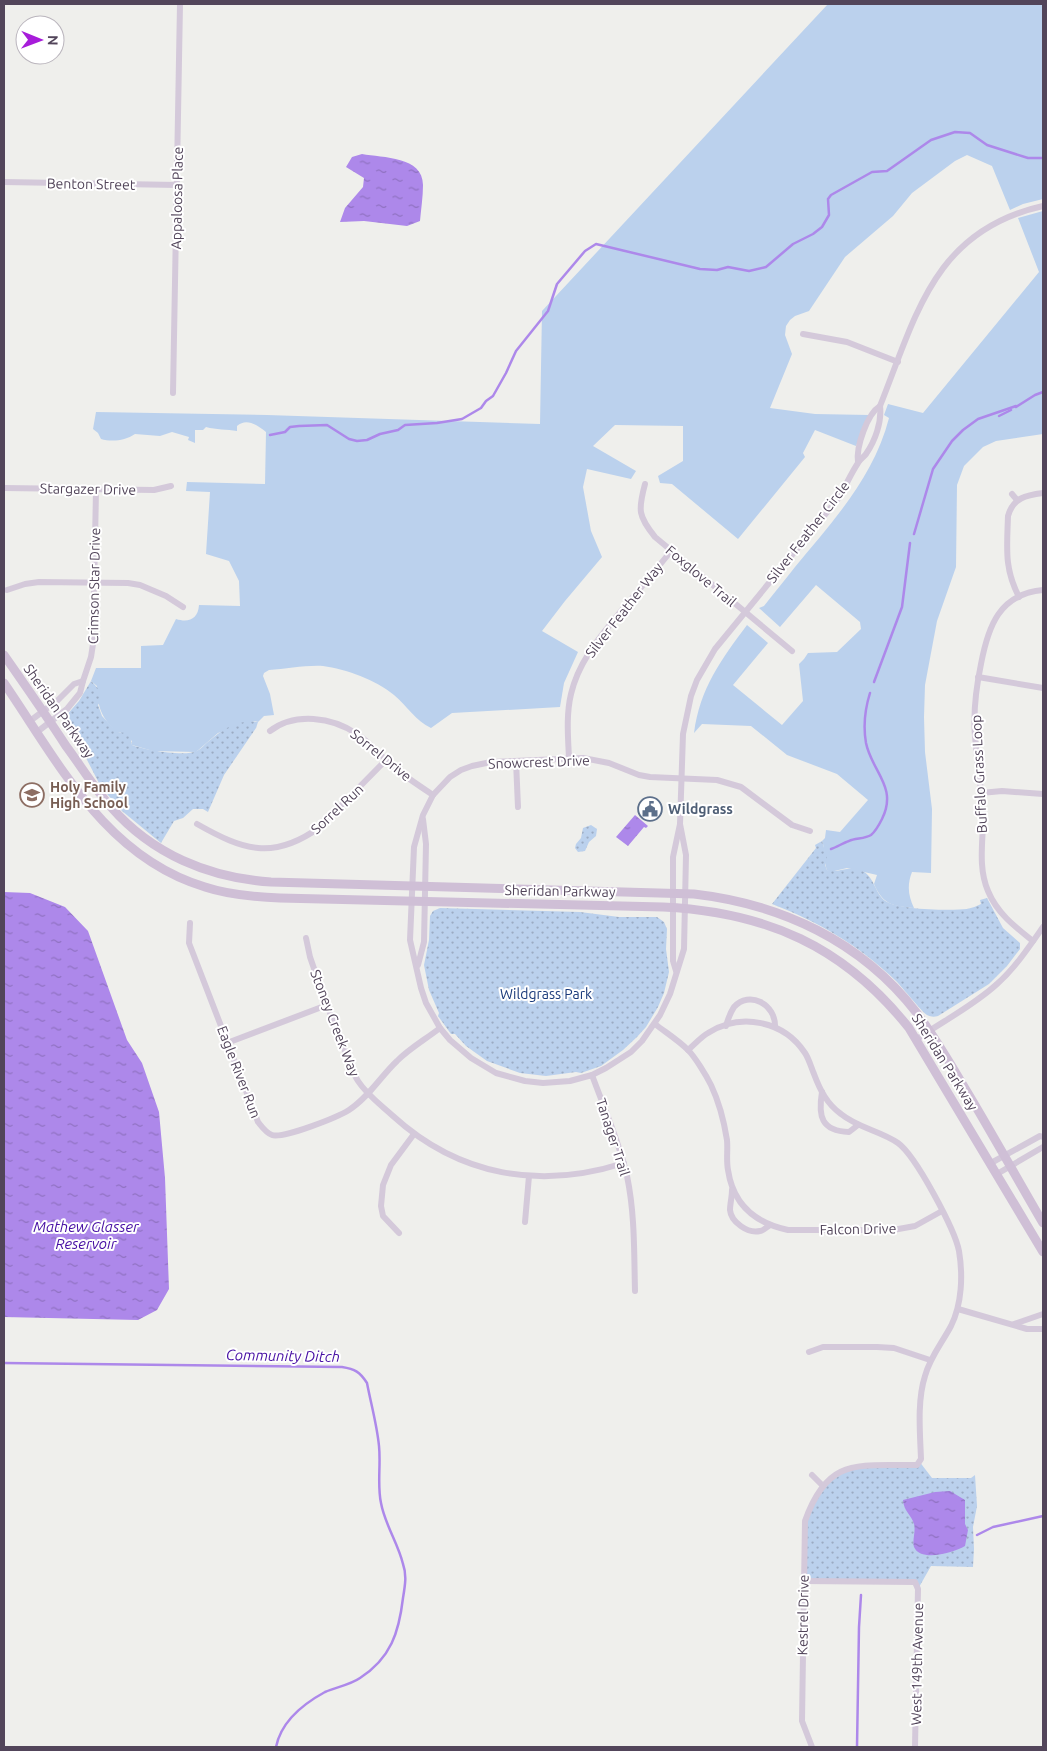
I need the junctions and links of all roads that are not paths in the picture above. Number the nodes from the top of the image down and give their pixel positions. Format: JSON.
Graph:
{"nodes":[{"id":1,"x":180,"y":4,"type":"edge"},
{"id":2,"x":4,"y":182,"type":"edge"},
{"id":3,"x":178,"y":185,"type":"junction"},
{"id":4,"x":1043,"y":206,"type":"edge"},
{"id":5,"x":803,"y":334,"type":"dead end"},
{"id":6,"x":898,"y":362,"type":"junction"},
{"id":7,"x":173,"y":393,"type":"dead end"},
{"id":8,"x":880,"y":406,"type":"junction"},
{"id":9,"x":858,"y":462,"type":"junction"},
{"id":10,"x":644,"y":484,"type":"dead end"},
{"id":11,"x":172,"y":486,"type":"dead end"},
{"id":12,"x":4,"y":488,"type":"edge"},
{"id":13,"x":96,"y":490,"type":"junction"},
{"id":14,"x":1043,"y":493,"type":"edge"},
{"id":15,"x":1012,"y":494,"type":"dead end"},
{"id":16,"x":1017,"y":500,"type":"junction"},
{"id":17,"x":671,"y":551,"type":"junction"},
{"id":18,"x":94,"y":582,"type":"junction"},
{"id":19,"x":6,"y":590,"type":"dead end"},
{"id":20,"x":1043,"y":590,"type":"edge"},
{"id":21,"x":1019,"y":597,"type":"junction"},
{"id":22,"x":183,"y":607,"type":"dead end"},
{"id":23,"x":744,"y":612,"type":"junction"},
{"id":24,"x":792,"y":651,"type":"dead end"},
{"id":25,"x":4,"y":655,"type":"edge"},
{"id":26,"x":978,"y":677,"type":"junction"},
{"id":27,"x":82,"y":681,"type":"junction"},
{"id":28,"x":4,"y":683,"type":"edge"},
{"id":29,"x":1043,"y":688,"type":"edge"},
{"id":30,"x":43,"y":711,"type":"junction"},
{"id":31,"x":30,"y":721,"type":"junction"},
{"id":32,"x":50,"y":723,"type":"junction"},
{"id":33,"x":270,"y":731,"type":"dead end"},
{"id":34,"x":37,"y":732,"type":"junction"},
{"id":35,"x":569,"y":758,"type":"junction"},
{"id":36,"x":386,"y":760,"type":"junction"},
{"id":37,"x":516,"y":761,"type":"junction"},
{"id":38,"x":682,"y":779,"type":"junction"},
{"id":39,"x":981,"y":793,"type":"junction"},
{"id":40,"x":1043,"y":794,"type":"edge"},
{"id":41,"x":433,"y":795,"type":"junction"},
{"id":42,"x":518,"y":807,"type":"dead end"},
{"id":43,"x":423,"y":815,"type":"junction"},
{"id":44,"x":197,"y":824,"type":"dead end"},
{"id":45,"x":680,"y":824,"type":"junction"},
{"id":46,"x":810,"y":831,"type":"dead end"},
{"id":47,"x":413,"y":886,"type":"junction"},
{"id":48,"x":425,"y":886,"type":"junction"},
{"id":49,"x":673,"y":893,"type":"junction"},
{"id":50,"x":685,"y":893,"type":"junction"},
{"id":51,"x":412,"y":902,"type":"junction"},
{"id":52,"x":425,"y":902,"type":"junction"},
{"id":53,"x":673,"y":908,"type":"junction"},
{"id":54,"x":685,"y":908,"type":"junction"},
{"id":55,"x":190,"y":923,"type":"dead end"},
{"id":56,"x":1043,"y":927,"type":"edge"},
{"id":57,"x":306,"y":938,"type":"dead end"},
{"id":58,"x":1033,"y":940,"type":"junction"},
{"id":59,"x":418,"y":967,"type":"junction"},
{"id":60,"x":676,"y":971,"type":"junction"},
{"id":61,"x":326,"y":1005,"type":"junction"},
{"id":62,"x":655,"y":1024,"type":"junction"},
{"id":63,"x":726,"y":1026,"type":"junction"},
{"id":64,"x":775,"y":1027,"type":"junction"},
{"id":65,"x":440,"y":1028,"type":"junction"},
{"id":66,"x":929,"y":1031,"type":"junction"},
{"id":67,"x":916,"y":1039,"type":"junction"},
{"id":68,"x":227,"y":1043,"type":"junction"},
{"id":69,"x":688,"y":1050,"type":"junction"},
{"id":70,"x":592,"y":1074,"type":"junction"},
{"id":71,"x":822,"y":1092,"type":"junction"},
{"id":72,"x":367,"y":1093,"type":"junction"},
{"id":73,"x":858,"y":1125,"type":"junction"},
{"id":74,"x":414,"y":1134,"type":"junction"},
{"id":75,"x":1043,"y":1136,"type":"edge"},
{"id":76,"x":1043,"y":1147,"type":"edge"},
{"id":77,"x":1004,"y":1155,"type":"junction"},
{"id":78,"x":624,"y":1163,"type":"junction"},
{"id":79,"x":990,"y":1163,"type":"junction"},
{"id":80,"x":1010,"y":1166,"type":"junction"},
{"id":81,"x":997,"y":1174,"type":"junction"},
{"id":82,"x":529,"y":1176,"type":"junction"},
{"id":83,"x":732,"y":1189,"type":"junction"},
{"id":84,"x":942,"y":1211,"type":"junction"},
{"id":85,"x":525,"y":1222,"type":"dead end"},
{"id":86,"x":1043,"y":1223,"type":"edge"},
{"id":87,"x":770,"y":1225,"type":"junction"},
{"id":88,"x":399,"y":1233,"type":"dead end"},
{"id":89,"x":1043,"y":1252,"type":"edge"},
{"id":90,"x":635,"y":1291,"type":"dead end"},
{"id":91,"x":958,"y":1309,"type":"junction"},
{"id":92,"x":1043,"y":1314,"type":"edge"},
{"id":93,"x":1014,"y":1324,"type":"junction"},
{"id":94,"x":1043,"y":1329,"type":"edge"},
{"id":95,"x":809,"y":1352,"type":"dead end"},
{"id":96,"x":930,"y":1360,"type":"junction"},
{"id":97,"x":812,"y":1475,"type":"dead end"},
{"id":98,"x":823,"y":1486,"type":"junction"},
{"id":99,"x":803,"y":1581,"type":"junction"},
{"id":100,"x":812,"y":1747,"type":"edge"},
{"id":101,"x":915,"y":1747,"type":"edge"}],
"edges":[{"from":1,"to":3,"type":"street","name":"Appaloosa Place"},
{"from":2,"to":3,"type":"street","name":"Benton Street"},
{"from":3,"to":7,"type":"street","name":"Appaloosa Place"},
{"from":4,"to":6,"type":"street","name":"Silver Feather Circle"},
{"from":5,"to":6,"type":"street"},
{"from":6,"to":8,"type":"street","name":"Silver Feather Circle"},
{"from":8,"to":9,"type":"street"},
{"from":8,"to":9,"type":"street","name":"Silver Feather Circle"},
{"from":9,"to":23,"type":"street","name":"Silver Feather Circle"},
{"from":10,"to":17,"type":"street","name":"Foxglove Trail"},
{"from":11,"to":13,"type":"street","name":"Stargazer Drive"},
{"from":12,"to":13,"type":"street","name":"Stargazer Drive"},
{"from":13,"to":18,"type":"street","name":"Crimson Star Drive"},
{"from":14,"to":16,"type":"street"},
{"from":15,"to":16,"type":"street"},
{"from":16,"to":21,"type":"street"},
{"from":17,"to":23,"type":"street","name":"Foxglove Trail"},
{"from":17,"to":35,"type":"street","name":"Silver Feather Way"},
{"from":18,"to":19,"type":"street"},
{"from":18,"to":22,"type":"street"},
{"from":18,"to":27,"type":"street","name":"Crimson Star Drive"},
{"from":20,"to":21,"type":"street","name":"Buffalo Grass Loop"},
{"from":21,"to":26,"type":"street","name":"Buffalo Grass Loop"},
{"from":23,"to":24,"type":"street","name":"Foxglove Trail"},
{"from":23,"to":38,"type":"street","name":"Silver Feather Circle"},
{"from":25,"to":30,"type":"main road","name":"Sheridan Parkway"},
{"from":26,"to":29,"type":"street"},
{"from":26,"to":39,"type":"street","name":"Buffalo Grass Loop"},
{"from":27,"to":30,"type":"street"},
{"from":27,"to":32,"type":"street","name":"Crimson Star Drive"},
{"from":28,"to":31,"type":"main road","name":"Sheridan Parkway"},
{"from":30,"to":31,"type":"street"},
{"from":30,"to":32,"type":"main road","name":"Sheridan Parkway"},
{"from":31,"to":34,"type":"main road","name":"Sheridan Parkway"},
{"from":32,"to":34,"type":"street","name":"Crimson Star Drive"},
{"from":32,"to":47,"type":"main road","name":"Sheridan Parkway"},
{"from":33,"to":36,"type":"street","name":"Sorrel Drive"},
{"from":34,"to":51,"type":"main road","name":"Sheridan Parkway"},
{"from":35,"to":37,"type":"street","name":"Snowcrest Drive"},
{"from":35,"to":38,"type":"street","name":"Snowcrest Drive"},
{"from":36,"to":41,"type":"street","name":"Sorrel Drive"},
{"from":36,"to":44,"type":"street","name":"Sorrel Run"},
{"from":37,"to":41,"type":"street","name":"Snowcrest Drive"},
{"from":37,"to":42,"type":"street"},
{"from":38,"to":45,"type":"street","name":"Silver Feather Circle"},
{"from":38,"to":46,"type":"street","name":"Snowcrest Drive"},
{"from":39,"to":40,"type":"street"},
{"from":39,"to":58,"type":"street","name":"Buffalo Grass Loop"},
{"from":41,"to":43,"type":"street","name":"Snowcrest Drive"},
{"from":43,"to":47,"type":"street","name":"Snowcrest Drive"},
{"from":43,"to":48,"type":"street"},
{"from":45,"to":49,"type":"street","name":"Silver Feather Circle"},
{"from":45,"to":50,"type":"street","name":"Silver Feather Circle"},
{"from":47,"to":48,"type":"main road","name":"Sheridan Parkway"},
{"from":47,"to":51,"type":"street","name":"Snowcrest Drive"},
{"from":48,"to":49,"type":"main road","name":"Sheridan Parkway"},
{"from":48,"to":52,"type":"street"},
{"from":49,"to":50,"type":"main road","name":"Sheridan Parkway"},
{"from":49,"to":53,"type":"street","name":"Silver Feather Circle"},
{"from":50,"to":54,"type":"street","name":"Silver Feather Circle"},
{"from":50,"to":66,"type":"main road","name":"Sheridan Parkway"},
{"from":51,"to":52,"type":"main road","name":"Sheridan Parkway"},
{"from":51,"to":59,"type":"street","name":"Snowcrest Drive"},
{"from":52,"to":53,"type":"main road","name":"Sheridan Parkway"},
{"from":52,"to":59,"type":"street"},
{"from":53,"to":54,"type":"main road","name":"Sheridan Parkway"},
{"from":53,"to":60,"type":"street","name":"Silver Feather Circle"},
{"from":54,"to":60,"type":"street","name":"Silver Feather Circle"},
{"from":54,"to":67,"type":"main road","name":"Sheridan Parkway"},
{"from":55,"to":68,"type":"street","name":"Eagle River Run"},
{"from":56,"to":58,"type":"street"},
{"from":57,"to":61,"type":"street","name":"Stoney Creek Way"},
{"from":58,"to":66,"type":"street"},
{"from":59,"to":65,"type":"street","name":"Snowcrest Drive"},
{"from":60,"to":62,"type":"street","name":"Silver Feather Circle"},
{"from":61,"to":68,"type":"street"},
{"from":61,"to":72,"type":"street","name":"Stoney Creek Way"},
{"from":62,"to":69,"type":"street","name":"Falcon Drive"},
{"from":62,"to":70,"type":"street","name":"Silver Feather Circle"},
{"from":63,"to":64,"type":"street"},
{"from":63,"to":64,"type":"street"},
{"from":63,"to":69,"type":"street"},
{"from":64,"to":71,"type":"street"},
{"from":65,"to":70,"type":"street","name":"Snowcrest Drive"},
{"from":65,"to":72,"type":"street","name":"Eagle River Run"},
{"from":66,"to":67,"type":"street"},
{"from":66,"to":77,"type":"main road","name":"Sheridan Parkway"},
{"from":67,"to":79,"type":"main road","name":"Sheridan Parkway"},
{"from":68,"to":72,"type":"street","name":"Eagle River Run"},
{"from":69,"to":83,"type":"street","name":"Falcon Drive"},
{"from":70,"to":78,"type":"street","name":"Tanager Trail"},
{"from":71,"to":73,"type":"street"},
{"from":71,"to":73,"type":"street"},
{"from":72,"to":74,"type":"street","name":"Stoney Creek Way"},
{"from":73,"to":84,"type":"street"},
{"from":74,"to":82,"type":"street","name":"Stoney Creek Way"},
{"from":74,"to":88,"type":"street"},
{"from":75,"to":77,"type":"street"},
{"from":76,"to":80,"type":"street"},
{"from":77,"to":79,"type":"street"},
{"from":77,"to":80,"type":"main road","name":"Sheridan Parkway"},
{"from":78,"to":82,"type":"street","name":"Stoney Creek Way"},
{"from":78,"to":90,"type":"street","name":"Tanager Trail"},
{"from":79,"to":81,"type":"main road","name":"Sheridan Parkway"},
{"from":80,"to":81,"type":"street"},
{"from":80,"to":86,"type":"main road","name":"Sheridan Parkway"},
{"from":81,"to":89,"type":"main road","name":"Sheridan Parkway"},
{"from":82,"to":85,"type":"street"},
{"from":83,"to":87,"type":"street","name":"Falcon Drive"},
{"from":83,"to":87,"type":"street","name":"Falcon Drive"},
{"from":84,"to":87,"type":"street","name":"Falcon Drive"},
{"from":84,"to":91,"type":"street"},
{"from":91,"to":93,"type":"street"},
{"from":91,"to":96,"type":"street","name":"Kestrel Drive"},
{"from":92,"to":93,"type":"street"},
{"from":93,"to":94,"type":"street"},
{"from":95,"to":96,"type":"street"},
{"from":96,"to":98,"type":"street","name":"Kestrel Drive"},
{"from":97,"to":98,"type":"street"},
{"from":98,"to":99,"type":"street","name":"Kestrel Drive"},
{"from":99,"to":100,"type":"street","name":"Kestrel Drive"},
{"from":99,"to":101,"type":"street","name":"West 149th Avenue"}]}
